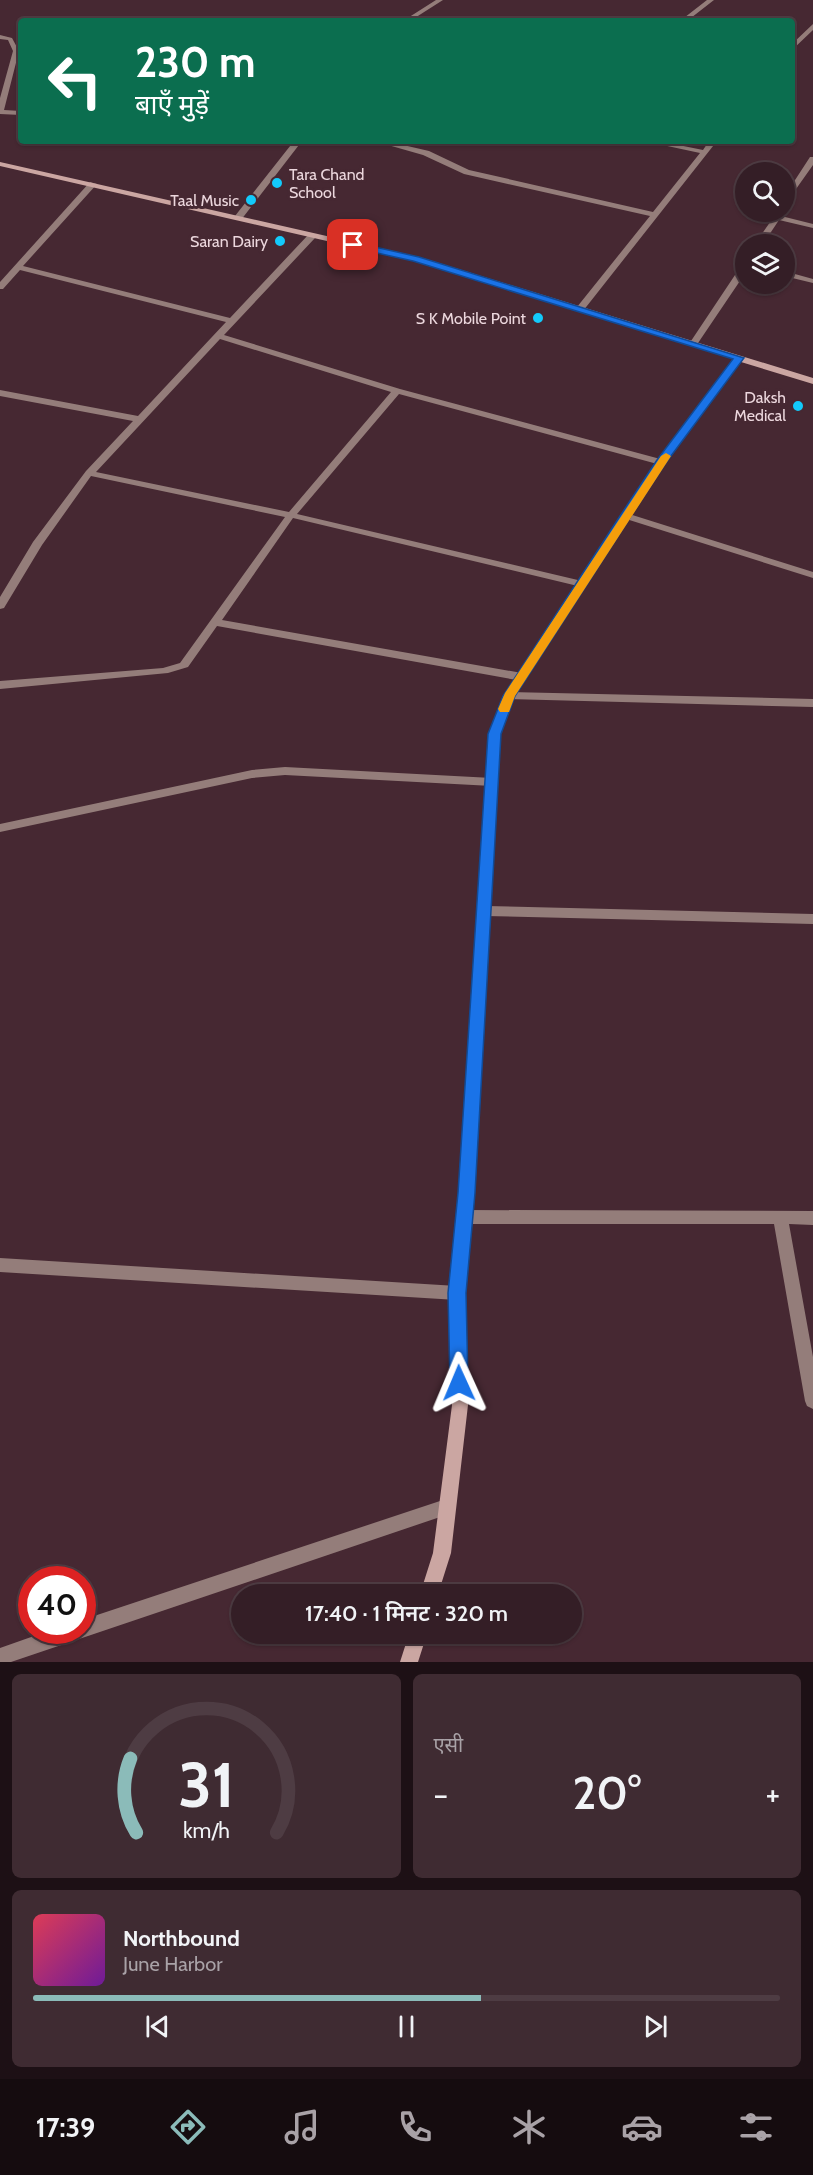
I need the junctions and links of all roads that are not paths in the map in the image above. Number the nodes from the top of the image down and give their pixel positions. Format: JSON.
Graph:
{"nodes":[{"id":1,"x":440,"y":0,"type":"edge"},
{"id":2,"x":711,"y":0,"type":"edge"},
{"id":3,"x":411,"y":18,"type":"edge"},
{"id":4,"x":687,"y":18,"type":"edge"},
{"id":5,"x":813,"y":26,"type":"edge"},
{"id":6,"x":0,"y":37,"type":"edge"},
{"id":7,"x":795,"y":45,"type":"edge"},
{"id":8,"x":0,"y":112,"type":"edge"},
{"id":9,"x":18,"y":113,"type":"edge"},
{"id":10,"x":296,"y":144,"type":"edge"},
{"id":11,"x":390,"y":144,"type":"edge"},
{"id":12,"x":663,"y":144,"type":"edge"},
{"id":13,"x":711,"y":144,"type":"edge"},
{"id":14,"x":704,"y":152,"type":"junction"},
{"id":15,"x":813,"y":159,"type":"edge"},
{"id":16,"x":0,"y":164,"type":"edge"},
{"id":17,"x":93,"y":184,"type":"junction"},
{"id":18,"x":795,"y":187,"type":"edge"},
{"id":19,"x":656,"y":215,"type":"junction"},
{"id":20,"x":238,"y":218,"type":"junction"},
{"id":21,"x":795,"y":220,"type":"edge"},
{"id":22,"x":813,"y":226,"type":"edge"},
{"id":23,"x":312,"y":236,"type":"junction"},
{"id":24,"x":18,"y":267,"type":"junction"},
{"id":25,"x":795,"y":276,"type":"edge"},
{"id":26,"x":735,"y":281,"type":"edge"},
{"id":27,"x":813,"y":281,"type":"edge"},
{"id":28,"x":0,"y":287,"type":"edge"},
{"id":29,"x":580,"y":309,"type":"junction"},
{"id":30,"x":231,"y":321,"type":"junction"},
{"id":31,"x":218,"y":336,"type":"junction"},
{"id":32,"x":693,"y":344,"type":"junction"},
{"id":33,"x":739,"y":358,"type":"junction"},
{"id":34,"x":813,"y":381,"type":"edge"},
{"id":35,"x":397,"y":391,"type":"junction"},
{"id":36,"x":0,"y":393,"type":"edge"},
{"id":37,"x":139,"y":419,"type":"junction"},
{"id":38,"x":661,"y":462,"type":"junction"},
{"id":39,"x":88,"y":473,"type":"junction"},
{"id":40,"x":291,"y":515,"type":"junction"},
{"id":41,"x":626,"y":516,"type":"junction"},
{"id":42,"x":813,"y":575,"type":"edge"},
{"id":43,"x":582,"y":584,"type":"junction"},
{"id":44,"x":0,"y":606,"type":"edge"},
{"id":45,"x":215,"y":621,"type":"junction"},
{"id":46,"x":522,"y":677,"type":"junction"},
{"id":47,"x":0,"y":685,"type":"edge"},
{"id":48,"x":509,"y":696,"type":"junction"},
{"id":49,"x":813,"y":703,"type":"edge"},
{"id":50,"x":492,"y":782,"type":"junction"},
{"id":51,"x":0,"y":828,"type":"edge"},
{"id":52,"x":485,"y":911,"type":"junction"},
{"id":53,"x":813,"y":919,"type":"edge"},
{"id":54,"x":465,"y":1217,"type":"junction"},
{"id":55,"x":780,"y":1218,"type":"junction"},
{"id":56,"x":813,"y":1218,"type":"edge"},
{"id":57,"x":0,"y":1265,"type":"edge"},
{"id":58,"x":457,"y":1293,"type":"junction"},
{"id":59,"x":813,"y":1401,"type":"edge"},
{"id":60,"x":446,"y":1507,"type":"junction"},
{"id":61,"x":432,"y":1584,"type":"edge"},
{"id":62,"x":96,"y":1625,"type":"edge"},
{"id":63,"x":39,"y":1644,"type":"edge"},
{"id":64,"x":415,"y":1644,"type":"edge"},
{"id":65,"x":0,"y":1657,"type":"edge"},
{"id":66,"x":409,"y":1662,"type":"edge"}],
"edges":[{"from":1,"to":3,"type":"street"},
{"from":2,"to":4,"type":"street"},
{"from":5,"to":7,"type":"street"},
{"from":6,"to":8,"type":"street"},
{"from":8,"to":9,"type":"street"},
{"from":10,"to":20,"type":"street"},
{"from":11,"to":19,"type":"street"},
{"from":12,"to":14,"type":"street"},
{"from":13,"to":14,"type":"street"},
{"from":14,"to":19,"type":"street"},
{"from":15,"to":18,"type":"street"},
{"from":16,"to":17,"type":"street"},
{"from":17,"to":20,"type":"street"},
{"from":17,"to":24,"type":"street"},
{"from":19,"to":29,"type":"street"},
{"from":20,"to":23,"type":"street"},
{"from":21,"to":22,"type":"street"},
{"from":23,"to":29,"type":"street"},
{"from":23,"to":30,"type":"street"},
{"from":24,"to":28,"type":"street"},
{"from":24,"to":30,"type":"street"},
{"from":25,"to":27,"type":"street"},
{"from":26,"to":32,"type":"street"},
{"from":29,"to":32,"type":"street"},
{"from":30,"to":31,"type":"street"},
{"from":31,"to":35,"type":"street"},
{"from":31,"to":37,"type":"street"},
{"from":32,"to":33,"type":"street"},
{"from":33,"to":34,"type":"street"},
{"from":33,"to":38,"type":"street"},
{"from":35,"to":38,"type":"street"},
{"from":35,"to":40,"type":"street"},
{"from":36,"to":37,"type":"street"},
{"from":37,"to":39,"type":"street"},
{"from":38,"to":41,"type":"street"},
{"from":39,"to":40,"type":"street"},
{"from":39,"to":44,"type":"street"},
{"from":40,"to":43,"type":"street"},
{"from":40,"to":45,"type":"street"},
{"from":41,"to":42,"type":"street"},
{"from":41,"to":43,"type":"street"},
{"from":43,"to":46,"type":"street"},
{"from":45,"to":46,"type":"street"},
{"from":45,"to":47,"type":"street"},
{"from":46,"to":48,"type":"street"},
{"from":48,"to":49,"type":"street"},
{"from":48,"to":50,"type":"street"},
{"from":50,"to":51,"type":"street"},
{"from":50,"to":52,"type":"street"},
{"from":52,"to":53,"type":"street"},
{"from":52,"to":54,"type":"street"},
{"from":54,"to":55,"type":"street"},
{"from":54,"to":58,"type":"street"},
{"from":55,"to":56,"type":"street"},
{"from":55,"to":59,"type":"street"},
{"from":57,"to":58,"type":"street"},
{"from":58,"to":60,"type":"street"},
{"from":60,"to":61,"type":"street"},
{"from":60,"to":62,"type":"street"},
{"from":63,"to":65,"type":"street"},
{"from":64,"to":66,"type":"street"}]}
